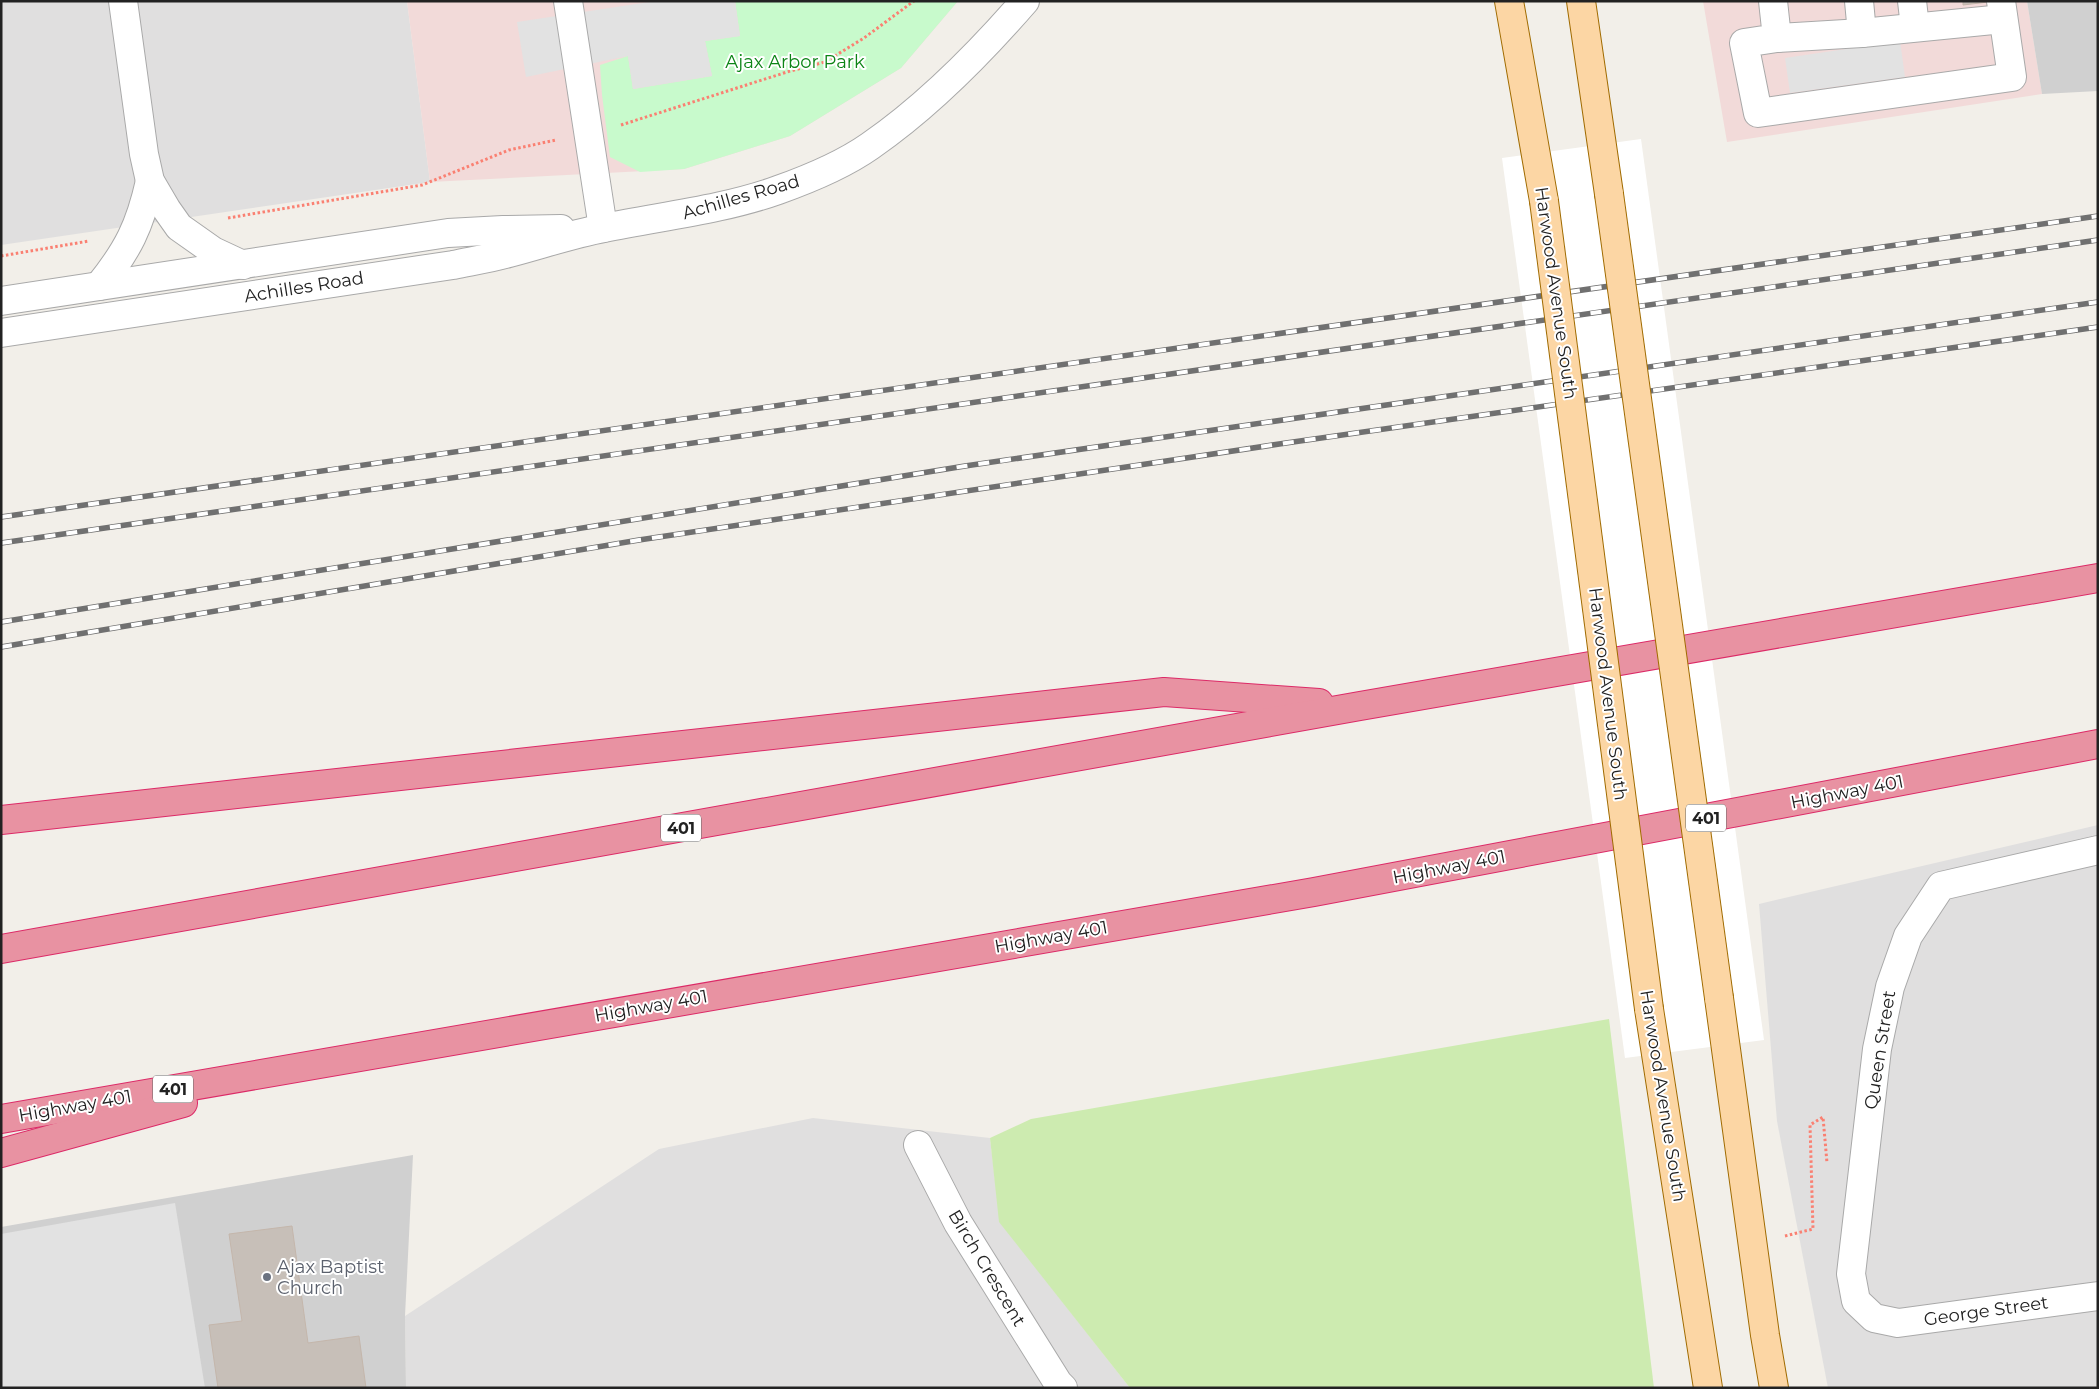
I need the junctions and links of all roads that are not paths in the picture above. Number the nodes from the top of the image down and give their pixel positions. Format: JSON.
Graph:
{"nodes":[{"id":1,"x":123,"y":1,"type":"edge"},
{"id":2,"x":568,"y":1,"type":"edge"},
{"id":3,"x":1025,"y":1,"type":"edge"},
{"id":4,"x":1509,"y":1,"type":"edge"},
{"id":5,"x":1581,"y":1,"type":"edge"},
{"id":6,"x":1773,"y":1,"type":"edge"},
{"id":7,"x":1858,"y":1,"type":"edge"},
{"id":8,"x":2002,"y":10,"type":"edge"},
{"id":9,"x":1913,"y":14,"type":"edge"},
{"id":10,"x":1862,"y":33,"type":"junction"},
{"id":11,"x":1777,"y":38,"type":"junction"},
{"id":12,"x":150,"y":181,"type":"junction"},
{"id":13,"x":603,"y":228,"type":"junction"},
{"id":14,"x":243,"y":265,"type":"junction"},
{"id":15,"x":99,"y":286,"type":"junction"},
{"id":16,"x":1,"y":301,"type":"edge"},
{"id":17,"x":1,"y":333,"type":"edge"},
{"id":18,"x":2098,"y":578,"type":"edge"},
{"id":19,"x":1360,"y":706,"type":"junction"},
{"id":20,"x":2098,"y":744,"type":"edge"},
{"id":21,"x":1,"y":820,"type":"edge"},
{"id":22,"x":2098,"y":850,"type":"edge"},
{"id":23,"x":1,"y":949,"type":"edge"},
{"id":24,"x":345,"y":1059,"type":"junction"},
{"id":25,"x":1,"y":1119,"type":"edge"},
{"id":26,"x":918,"y":1145,"type":"dead end"},
{"id":27,"x":1,"y":1153,"type":"edge"},
{"id":28,"x":2098,"y":1296,"type":"edge"},
{"id":29,"x":1874,"y":1318,"type":"joint"},
{"id":30,"x":1063,"y":1388,"type":"edge"},
{"id":31,"x":1708,"y":1388,"type":"edge"},
{"id":32,"x":1774,"y":1388,"type":"edge"}],
"edges":[{"from":1,"to":12,"type":"street"},
{"from":2,"to":13,"type":"street"},
{"from":3,"to":13,"type":"street","name":"Achilles Road"},
{"from":4,"to":31,"type":"main road","name":"Harwood Avenue South","bridge":true},
{"from":5,"to":32,"type":"main road","bridge":true},
{"from":6,"to":11,"type":"street"},
{"from":7,"to":10,"type":"street"},
{"from":8,"to":9,"type":"street"},
{"from":8,"to":11,"type":"street"},
{"from":9,"to":10,"type":"street"},
{"from":10,"to":11,"type":"street"},
{"from":12,"to":14,"type":"street"},
{"from":12,"to":15,"type":"street"},
{"from":13,"to":14,"type":"street","name":"Achilles Road"},
{"from":13,"to":17,"type":"street","name":"Achilles Road"},
{"from":14,"to":15,"type":"street","name":"Achilles Road"},
{"from":15,"to":16,"type":"street","name":"Achilles Road"},
{"from":18,"to":19,"type":"highway","number":"401"},
{"from":19,"to":21,"type":"highway"},
{"from":19,"to":23,"type":"highway","number":"401"},
{"from":20,"to":24,"type":"highway","name":"Highway 401","number":"401"},
{"from":22,"to":29,"type":"street","name":"Queen Street"},
{"from":24,"to":25,"type":"highway","name":"Highway 401","number":"401"},
{"from":24,"to":27,"type":"highway"},
{"from":26,"to":30,"type":"street","name":"Birch Crescent"},
{"from":28,"to":29,"type":"street","name":"George Street"}]}
